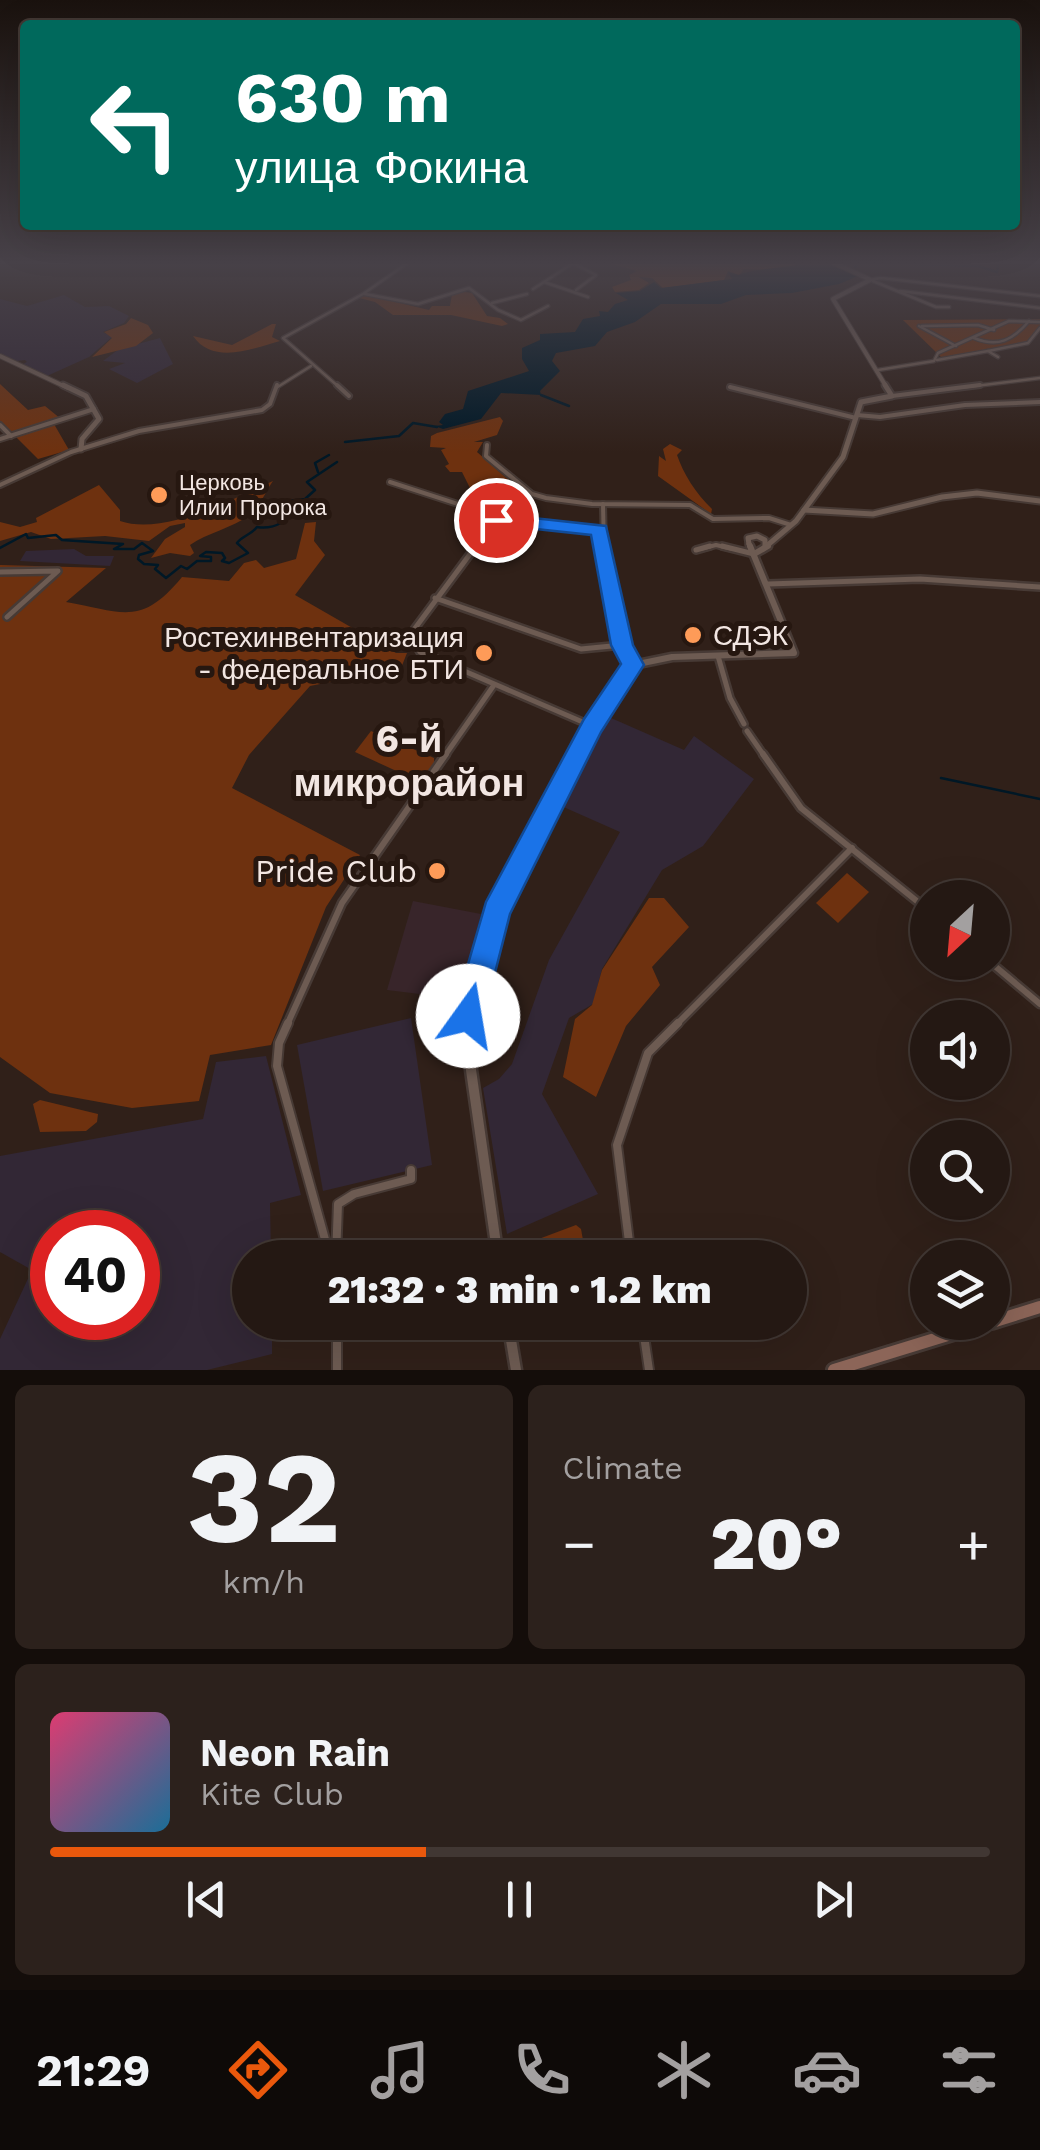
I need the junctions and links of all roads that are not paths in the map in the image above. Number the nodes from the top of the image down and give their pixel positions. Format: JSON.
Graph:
{"nodes":[{"id":1,"x":305,"y":326,"type":"edge"},
{"id":2,"x":850,"y":326,"type":"edge"},
{"id":3,"x":1001,"y":326,"type":"edge"},
{"id":4,"x":1025,"y":326,"type":"edge"},
{"id":5,"x":1040,"y":328,"type":"edge"},
{"id":6,"x":994,"y":330,"type":"junction"},
{"id":7,"x":974,"y":338,"type":"junction"},
{"id":8,"x":959,"y":345,"type":"junction"},
{"id":9,"x":969,"y":348,"type":"dead end"},
{"id":10,"x":988,"y":352,"type":"junction"},
{"id":11,"x":0,"y":356,"type":"edge"},
{"id":12,"x":998,"y":357,"type":"dead end"},
{"id":13,"x":934,"y":361,"type":"junction"},
{"id":14,"x":312,"y":366,"type":"junction"},
{"id":15,"x":878,"y":370,"type":"junction"},
{"id":16,"x":1040,"y":378,"type":"edge"},
{"id":17,"x":730,"y":387,"type":"dead end"},
{"id":18,"x":349,"y":396,"type":"dead end"},
{"id":19,"x":892,"y":396,"type":"junction"},
{"id":20,"x":1040,"y":402,"type":"edge"},
{"id":21,"x":94,"y":409,"type":"junction"},
{"id":22,"x":857,"y":416,"type":"junction"},
{"id":23,"x":0,"y":424,"type":"edge"},
{"id":24,"x":11,"y":436,"type":"junction"},
{"id":25,"x":0,"y":439,"type":"edge"},
{"id":26,"x":487,"y":444,"type":"dead end"},
{"id":27,"x":80,"y":450,"type":"junction"},
{"id":28,"x":390,"y":482,"type":"dead end"},
{"id":29,"x":0,"y":485,"type":"edge"},
{"id":30,"x":1040,"y":501,"type":"edge"},
{"id":31,"x":603,"y":504,"type":"junction"},
{"id":32,"x":804,"y":510,"type":"junction"},
{"id":33,"x":498,"y":517,"type":"junction"},
{"id":34,"x":752,"y":518,"type":"junction"},
{"id":35,"x":779,"y":523,"type":"junction"},
{"id":36,"x":792,"y":525,"type":"junction"},
{"id":37,"x":600,"y":530,"type":"junction"},
{"id":38,"x":783,"y":533,"type":"junction"},
{"id":39,"x":762,"y":537,"type":"junction"},
{"id":40,"x":749,"y":544,"type":"junction"},
{"id":41,"x":763,"y":546,"type":"junction"},
{"id":42,"x":696,"y":550,"type":"dead end"},
{"id":43,"x":754,"y":554,"type":"junction"},
{"id":44,"x":0,"y":572,"type":"edge"},
{"id":45,"x":768,"y":584,"type":"junction"},
{"id":46,"x":1040,"y":588,"type":"edge"},
{"id":47,"x":436,"y":598,"type":"junction"},
{"id":48,"x":6,"y":616,"type":"edge"},
{"id":49,"x":622,"y":645,"type":"junction"},
{"id":50,"x":718,"y":656,"type":"junction"},
{"id":51,"x":632,"y":665,"type":"junction"},
{"id":52,"x":494,"y":685,"type":"junction"},
{"id":53,"x":592,"y":726,"type":"junction"},
{"id":54,"x":852,"y":848,"type":"junction"},
{"id":55,"x":910,"y":895,"type":"edge"},
{"id":56,"x":1010,"y":979,"type":"edge"},
{"id":57,"x":1040,"y":1004,"type":"edge"},
{"id":58,"x":410,"y":1170,"type":"dead end"},
{"id":59,"x":325,"y":1240,"type":"edge"},
{"id":60,"x":337,"y":1240,"type":"edge"},
{"id":61,"x":495,"y":1240,"type":"edge"},
{"id":62,"x":629,"y":1240,"type":"edge"},
{"id":63,"x":1040,"y":1307,"type":"edge"},
{"id":64,"x":1010,"y":1316,"type":"edge"},
{"id":65,"x":337,"y":1340,"type":"edge"},
{"id":66,"x":511,"y":1340,"type":"edge"},
{"id":67,"x":645,"y":1340,"type":"edge"},
{"id":68,"x":932,"y":1340,"type":"edge"},
{"id":69,"x":337,"y":1370,"type":"edge"},
{"id":70,"x":516,"y":1370,"type":"edge"},
{"id":71,"x":649,"y":1370,"type":"edge"},
{"id":72,"x":834,"y":1370,"type":"edge"}],
"edges":[{"from":1,"to":14,"type":"street"},
{"from":2,"to":15,"type":"street"},
{"from":3,"to":6,"type":"street"},
{"from":4,"to":7,"type":"street"},
{"from":5,"to":10,"type":"street"},
{"from":6,"to":7,"type":"street"},
{"from":6,"to":8,"type":"street"},
{"from":7,"to":8,"type":"street"},
{"from":8,"to":9,"type":"street"},
{"from":8,"to":13,"type":"street"},
{"from":10,"to":12,"type":"street"},
{"from":10,"to":13,"type":"street"},
{"from":11,"to":21,"type":"street"},
{"from":13,"to":15,"type":"street"},
{"from":14,"to":18,"type":"street"},
{"from":14,"to":27,"type":"street"},
{"from":15,"to":19,"type":"street"},
{"from":16,"to":19,"type":"street"},
{"from":17,"to":22,"type":"street"},
{"from":19,"to":22,"type":"street"},
{"from":20,"to":22,"type":"street"},
{"from":21,"to":24,"type":"street"},
{"from":21,"to":27,"type":"street"},
{"from":22,"to":32,"type":"street"},
{"from":23,"to":24,"type":"street"},
{"from":24,"to":25,"type":"street"},
{"from":26,"to":31,"type":"street"},
{"from":27,"to":29,"type":"street"},
{"from":28,"to":33,"type":"street"},
{"from":30,"to":32,"type":"street"},
{"from":31,"to":34,"type":"street"},
{"from":31,"to":37,"type":"street"},
{"from":32,"to":36,"type":"street"},
{"from":33,"to":37,"type":"street"},
{"from":33,"to":47,"type":"street"},
{"from":34,"to":35,"type":"street"},
{"from":34,"to":36,"type":"street"},
{"from":35,"to":36,"type":"street"},
{"from":35,"to":38,"type":"street"},
{"from":36,"to":38,"type":"street"},
{"from":37,"to":49,"type":"street"},
{"from":38,"to":39,"type":"street"},
{"from":38,"to":41,"type":"street"},
{"from":39,"to":40,"type":"street"},
{"from":39,"to":41,"type":"street"},
{"from":40,"to":41,"type":"street"},
{"from":40,"to":43,"type":"street"},
{"from":41,"to":43,"type":"street"},
{"from":42,"to":43,"type":"street"},
{"from":43,"to":45,"type":"street"},
{"from":44,"to":48,"type":"street"},
{"from":45,"to":46,"type":"street"},
{"from":45,"to":50,"type":"street"},
{"from":47,"to":49,"type":"street"},
{"from":47,"to":52,"type":"street"},
{"from":49,"to":51,"type":"street"},
{"from":50,"to":51,"type":"street"},
{"from":50,"to":54,"type":"street"},
{"from":51,"to":53,"type":"street"},
{"from":52,"to":53,"type":"street"},
{"from":52,"to":59,"type":"street"},
{"from":53,"to":61,"type":"street"},
{"from":54,"to":55,"type":"street"},
{"from":54,"to":62,"type":"street"},
{"from":56,"to":57,"type":"street"},
{"from":58,"to":60,"type":"street"},
{"from":63,"to":64,"type":"main road"},
{"from":65,"to":69,"type":"street"},
{"from":66,"to":70,"type":"street"},
{"from":67,"to":71,"type":"street"},
{"from":68,"to":72,"type":"main road"}]}
